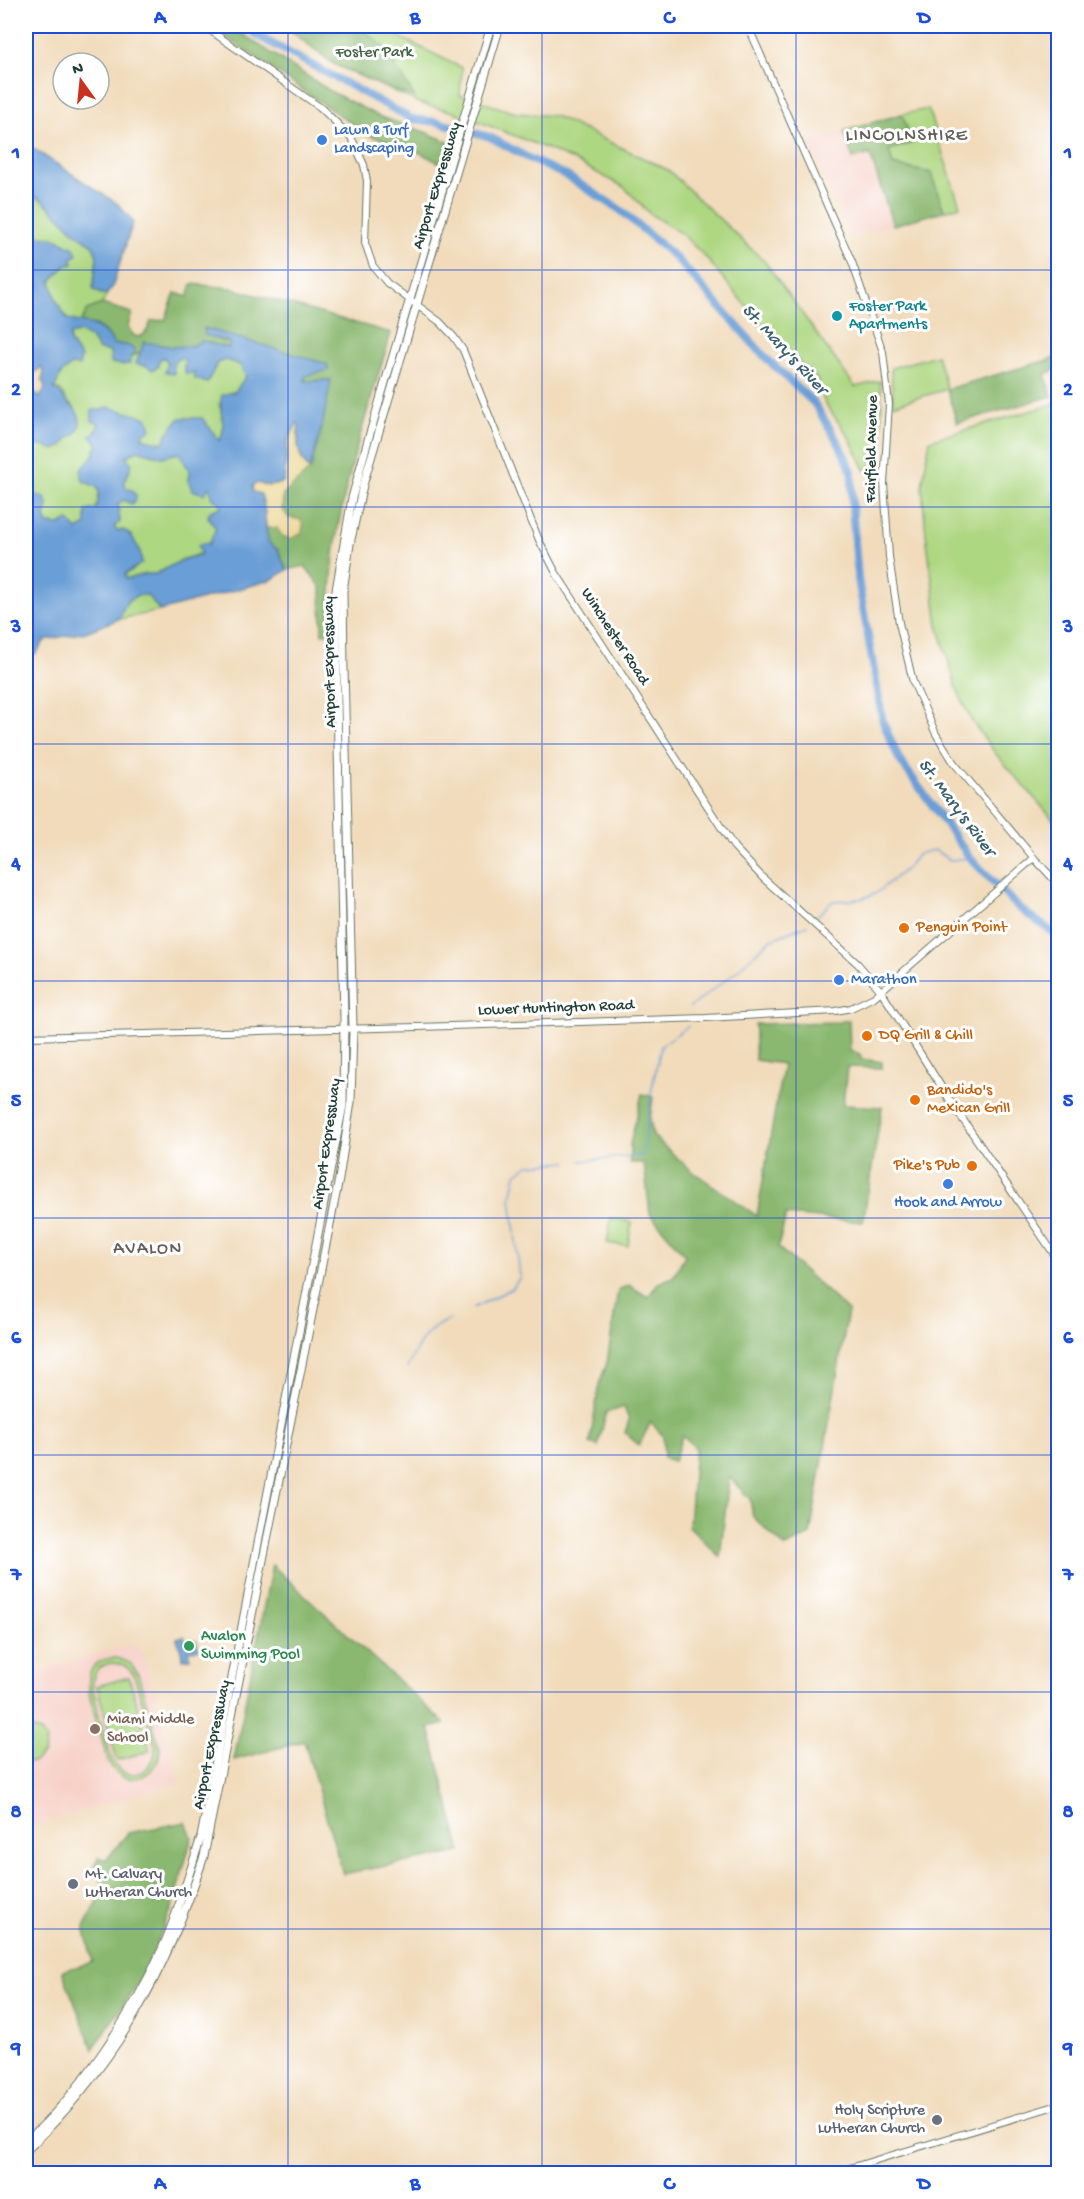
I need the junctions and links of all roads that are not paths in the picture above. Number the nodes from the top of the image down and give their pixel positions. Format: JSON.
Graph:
{"nodes":[{"id":1,"x":204,"y":26,"type":"edge"},
{"id":2,"x":491,"y":26,"type":"edge"},
{"id":3,"x":500,"y":26,"type":"edge"},
{"id":4,"x":748,"y":26,"type":"edge"},
{"id":5,"x":413,"y":301,"type":"junction"},
{"id":6,"x":1034,"y":858,"type":"junction"},
{"id":7,"x":1059,"y":884,"type":"edge"},
{"id":8,"x":880,"y":991,"type":"junction"},
{"id":9,"x":344,"y":1028,"type":"junction"},
{"id":10,"x":353,"y":1029,"type":"junction"},
{"id":11,"x":26,"y":1037,"type":"edge"},
{"id":12,"x":1059,"y":1260,"type":"edge"},
{"id":13,"x":1059,"y":2105,"type":"edge"},
{"id":14,"x":26,"y":2141,"type":"edge"},
{"id":15,"x":26,"y":2151,"type":"edge"},
{"id":16,"x":830,"y":2174,"type":"edge"}],
"edges":[{"from":1,"to":5,"type":"main road","name":"Winchester Road"},
{"from":2,"to":5,"type":"main road","name":"Airport Expressway"},
{"from":3,"to":5,"type":"main road","name":"Airport Expressway"},
{"from":4,"to":6,"type":"main road","name":"Fairfield Avenue"},
{"from":5,"to":8,"type":"main road","name":"Winchester Road"},
{"from":5,"to":9,"type":"main road","name":"Airport Expressway"},
{"from":5,"to":10,"type":"main road","name":"Airport Expressway"},
{"from":6,"to":7,"type":"main road","name":"Fairfield Avenue"},
{"from":6,"to":8,"type":"main road","name":"Lower Huntington Road"},
{"from":8,"to":10,"type":"main road","name":"Lower Huntington Road"},
{"from":8,"to":12,"type":"main road","name":"Winchester Road"},
{"from":9,"to":10,"type":"main road","name":"Lower Huntington Road"},
{"from":9,"to":11,"type":"main road","name":"Lower Huntington Road"},
{"from":9,"to":14,"type":"main road","name":"Airport Expressway"},
{"from":10,"to":15,"type":"main road","name":"Airport Expressway"},
{"from":13,"to":16,"type":"main road"}]}
